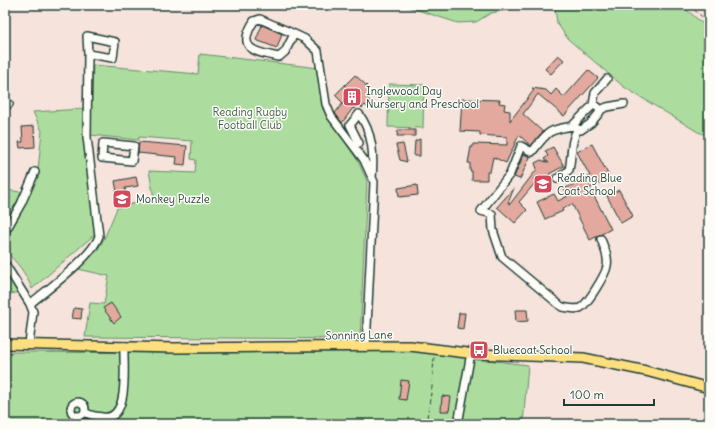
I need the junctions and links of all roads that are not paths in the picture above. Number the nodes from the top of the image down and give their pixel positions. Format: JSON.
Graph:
{"nodes":[{"id":1,"x":294,"y":34,"type":"junction"},
{"id":2,"x":88,"y":54,"type":"junction"},
{"id":3,"x":607,"y":79,"type":"dead end"},
{"id":4,"x":624,"y":104,"type":"dead end"},
{"id":5,"x":593,"y":105,"type":"junction"},
{"id":6,"x":600,"y":110,"type":"junction"},
{"id":7,"x":577,"y":128,"type":"junction"},
{"id":8,"x":359,"y":143,"type":"dead end"},
{"id":9,"x":89,"y":153,"type":"junction"},
{"id":10,"x":102,"y":154,"type":"junction"},
{"id":11,"x":35,"y":172,"type":"dead end"},
{"id":12,"x":372,"y":179,"type":"junction"},
{"id":13,"x":557,"y":179,"type":"dead end"},
{"id":14,"x":5,"y":232,"type":"edge"},
{"id":15,"x":601,"y":239,"type":"dead end"},
{"id":16,"x":5,"y":264,"type":"edge"},
{"id":17,"x":30,"y":304,"type":"junction"},
{"id":18,"x":5,"y":344,"type":"edge"},
{"id":19,"x":29,"y":344,"type":"junction"},
{"id":20,"x":124,"y":346,"type":"junction"},
{"id":21,"x":366,"y":347,"type":"junction"},
{"id":22,"x":471,"y":353,"type":"junction"},
{"id":23,"x":709,"y":388,"type":"edge"},
{"id":24,"x":84,"y":412,"type":"dead end"},
{"id":25,"x":458,"y":424,"type":"edge"}],
"edges":[{"from":1,"to":1,"type":"street"},
{"from":1,"to":12,"type":"street"},
{"from":2,"to":2,"type":"street"},
{"from":2,"to":9,"type":"street"},
{"from":3,"to":5,"type":"street"},
{"from":4,"to":6,"type":"street"},
{"from":5,"to":6,"type":"street"},
{"from":5,"to":7,"type":"street"},
{"from":6,"to":7,"type":"street"},
{"from":7,"to":13,"type":"street"},
{"from":7,"to":15,"type":"street"},
{"from":8,"to":12,"type":"street"},
{"from":9,"to":10,"type":"street"},
{"from":9,"to":17,"type":"street"},
{"from":10,"to":10,"type":"street"},
{"from":11,"to":14,"type":"street"},
{"from":12,"to":21,"type":"street"},
{"from":16,"to":17,"type":"street"},
{"from":17,"to":19,"type":"street"},
{"from":18,"to":19,"type":"main road","name":"Sonning Lane"},
{"from":19,"to":20,"type":"main road","name":"Sonning Lane"},
{"from":20,"to":21,"type":"main road","name":"Sonning Lane"},
{"from":20,"to":24,"type":"street"},
{"from":21,"to":22,"type":"main road","name":"Sonning Lane"},
{"from":22,"to":23,"type":"main road","name":"Sonning Lane"},
{"from":22,"to":25,"type":"street"}]}
